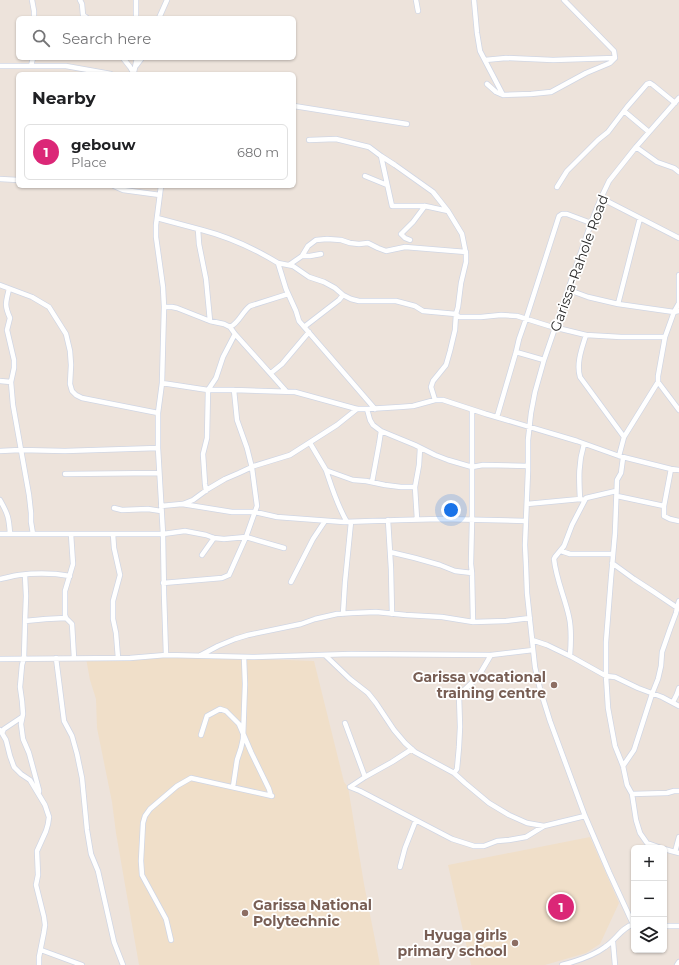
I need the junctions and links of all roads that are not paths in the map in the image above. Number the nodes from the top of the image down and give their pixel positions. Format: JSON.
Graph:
{"nodes":[{"id":1,"x":32,"y":0,"type":"edge"},
{"id":2,"x":80,"y":0,"type":"edge"},
{"id":3,"x":136,"y":0,"type":"edge"},
{"id":4,"x":167,"y":0,"type":"edge"},
{"id":5,"x":416,"y":0,"type":"edge"},
{"id":6,"x":474,"y":0,"type":"edge"},
{"id":7,"x":564,"y":0,"type":"edge"},
{"id":8,"x":418,"y":11,"type":"dead end"},
{"id":9,"x":34,"y":16,"type":"edge"},
{"id":10,"x":84,"y":16,"type":"edge"},
{"id":11,"x":136,"y":16,"type":"edge"},
{"id":12,"x":161,"y":16,"type":"edge"},
{"id":13,"x":615,"y":58,"type":"junction"},
{"id":14,"x":32,"y":60,"type":"edge"},
{"id":15,"x":125,"y":60,"type":"edge"},
{"id":16,"x":137,"y":60,"type":"edge"},
{"id":17,"x":141,"y":60,"type":"edge"},
{"id":18,"x":485,"y":60,"type":"junction"},
{"id":19,"x":0,"y":66,"type":"edge"},
{"id":20,"x":31,"y":66,"type":"junction"},
{"id":21,"x":134,"y":71,"type":"edge"},
{"id":22,"x":100,"y":72,"type":"edge"},
{"id":23,"x":487,"y":84,"type":"dead end"},
{"id":24,"x":502,"y":95,"type":"junction"},
{"id":25,"x":679,"y":98,"type":"edge"},
{"id":26,"x":675,"y":103,"type":"junction"},
{"id":27,"x":296,"y":106,"type":"edge"},
{"id":28,"x":624,"y":111,"type":"junction"},
{"id":29,"x":407,"y":124,"type":"dead end"},
{"id":30,"x":649,"y":132,"type":"junction"},
{"id":31,"x":309,"y":140,"type":"dead end"},
{"id":32,"x":636,"y":147,"type":"junction"},
{"id":33,"x":381,"y":156,"type":"junction"},
{"id":34,"x":679,"y":172,"type":"edge"},
{"id":35,"x":365,"y":176,"type":"dead end"},
{"id":36,"x":0,"y":179,"type":"edge"},
{"id":37,"x":16,"y":180,"type":"edge"},
{"id":38,"x":387,"y":185,"type":"junction"},
{"id":39,"x":557,"y":187,"type":"dead end"},
{"id":40,"x":118,"y":188,"type":"edge"},
{"id":41,"x":162,"y":188,"type":"edge"},
{"id":42,"x":160,"y":195,"type":"junction"},
{"id":43,"x":601,"y":198,"type":"junction"},
{"id":44,"x":425,"y":206,"type":"junction"},
{"id":45,"x":448,"y":211,"type":"junction"},
{"id":46,"x":157,"y":218,"type":"junction"},
{"id":47,"x":640,"y":218,"type":"junction"},
{"id":48,"x":591,"y":223,"type":"junction"},
{"id":49,"x":198,"y":229,"type":"junction"},
{"id":50,"x":679,"y":238,"type":"edge"},
{"id":51,"x":410,"y":240,"type":"dead end"},
{"id":52,"x":466,"y":252,"type":"junction"},
{"id":53,"x":321,"y":254,"type":"dead end"},
{"id":54,"x":302,"y":256,"type":"junction"},
{"id":55,"x":278,"y":263,"type":"junction"},
{"id":56,"x":289,"y":265,"type":"junction"},
{"id":57,"x":679,"y":275,"type":"edge"},
{"id":58,"x":0,"y":285,"type":"edge"},
{"id":59,"x":9,"y":289,"type":"junction"},
{"id":60,"x":569,"y":290,"type":"junction"},
{"id":61,"x":288,"y":294,"type":"junction"},
{"id":62,"x":343,"y":296,"type":"junction"},
{"id":63,"x":618,"y":304,"type":"junction"},
{"id":64,"x":679,"y":304,"type":"edge"},
{"id":65,"x":164,"y":307,"type":"junction"},
{"id":66,"x":676,"y":312,"type":"edge"},
{"id":67,"x":456,"y":314,"type":"junction"},
{"id":68,"x":526,"y":319,"type":"junction"},
{"id":69,"x":210,"y":321,"type":"junction"},
{"id":70,"x":230,"y":327,"type":"junction"},
{"id":71,"x":304,"y":327,"type":"junction"},
{"id":72,"x":555,"y":327,"type":"junction"},
{"id":73,"x":309,"y":332,"type":"junction"},
{"id":74,"x":235,"y":334,"type":"junction"},
{"id":75,"x":586,"y":335,"type":"junction"},
{"id":76,"x":665,"y":337,"type":"junction"},
{"id":77,"x":516,"y":352,"type":"junction"},
{"id":78,"x":544,"y":360,"type":"junction"},
{"id":79,"x":271,"y":373,"type":"junction"},
{"id":80,"x":0,"y":381,"type":"edge"},
{"id":81,"x":11,"y":382,"type":"junction"},
{"id":82,"x":658,"y":382,"type":"junction"},
{"id":83,"x":162,"y":383,"type":"junction"},
{"id":84,"x":208,"y":390,"type":"junction"},
{"id":85,"x":234,"y":390,"type":"junction"},
{"id":86,"x":286,"y":391,"type":"junction"},
{"id":87,"x":435,"y":400,"type":"junction"},
{"id":88,"x":357,"y":409,"type":"junction"},
{"id":89,"x":367,"y":409,"type":"junction"},
{"id":90,"x":375,"y":409,"type":"junction"},
{"id":91,"x":472,"y":410,"type":"junction"},
{"id":92,"x":679,"y":410,"type":"edge"},
{"id":93,"x":158,"y":413,"type":"junction"},
{"id":94,"x":497,"y":417,"type":"junction"},
{"id":95,"x":529,"y":427,"type":"junction"},
{"id":96,"x":380,"y":431,"type":"junction"},
{"id":97,"x":624,"y":436,"type":"junction"},
{"id":98,"x":310,"y":443,"type":"junction"},
{"id":99,"x":584,"y":444,"type":"junction"},
{"id":100,"x":158,"y":448,"type":"junction"},
{"id":101,"x":420,"y":448,"type":"junction"},
{"id":102,"x":20,"y":450,"type":"junction"},
{"id":103,"x":0,"y":451,"type":"edge"},
{"id":104,"x":621,"y":457,"type":"junction"},
{"id":105,"x":528,"y":466,"type":"junction"},
{"id":106,"x":472,"y":467,"type":"junction"},
{"id":107,"x":252,"y":468,"type":"junction"},
{"id":108,"x":671,"y":469,"type":"junction"},
{"id":109,"x":326,"y":470,"type":"junction"},
{"id":110,"x":679,"y":470,"type":"edge"},
{"id":111,"x":159,"y":473,"type":"junction"},
{"id":112,"x":65,"y":474,"type":"dead end"},
{"id":113,"x":372,"y":482,"type":"junction"},
{"id":114,"x":415,"y":487,"type":"junction"},
{"id":115,"x":206,"y":490,"type":"junction"},
{"id":116,"x":616,"y":493,"type":"junction"},
{"id":117,"x":0,"y":500,"type":"edge"},
{"id":118,"x":582,"y":500,"type":"junction"},
{"id":119,"x":182,"y":504,"type":"junction"},
{"id":120,"x":527,"y":504,"type":"junction"},
{"id":121,"x":664,"y":506,"type":"junction"},
{"id":122,"x":114,"y":508,"type":"dead end"},
{"id":123,"x":161,"y":509,"type":"junction"},
{"id":124,"x":255,"y":512,"type":"junction"},
{"id":125,"x":417,"y":519,"type":"junction"},
{"id":126,"x":388,"y":520,"type":"junction"},
{"id":127,"x":472,"y":520,"type":"junction"},
{"id":128,"x":325,"y":521,"type":"junction"},
{"id":129,"x":526,"y":521,"type":"junction"},
{"id":130,"x":679,"y":521,"type":"edge"},
{"id":131,"x":349,"y":522,"type":"junction"},
{"id":132,"x":0,"y":534,"type":"edge"},
{"id":133,"x":10,"y":534,"type":"junction"},
{"id":134,"x":33,"y":534,"type":"junction"},
{"id":135,"x":71,"y":534,"type":"junction"},
{"id":136,"x":113,"y":534,"type":"junction"},
{"id":137,"x":163,"y":534,"type":"junction"},
{"id":138,"x":246,"y":537,"type":"junction"},
{"id":139,"x":214,"y":538,"type":"junction"},
{"id":140,"x":284,"y":548,"type":"dead end"},
{"id":141,"x":561,"y":551,"type":"junction"},
{"id":142,"x":390,"y":552,"type":"junction"},
{"id":143,"x":613,"y":554,"type":"junction"},
{"id":144,"x":202,"y":555,"type":"dead end"},
{"id":145,"x":612,"y":563,"type":"junction"},
{"id":146,"x":472,"y":572,"type":"junction"},
{"id":147,"x":25,"y":575,"type":"junction"},
{"id":148,"x":70,"y":576,"type":"junction"},
{"id":149,"x":0,"y":579,"type":"edge"},
{"id":150,"x":291,"y":582,"type":"dead end"},
{"id":151,"x":164,"y":584,"type":"junction"},
{"id":152,"x":679,"y":601,"type":"edge"},
{"id":153,"x":678,"y":609,"type":"edge"},
{"id":154,"x":343,"y":614,"type":"junction"},
{"id":155,"x":392,"y":614,"type":"junction"},
{"id":156,"x":66,"y":618,"type":"junction"},
{"id":157,"x":530,"y":618,"type":"junction"},
{"id":158,"x":25,"y":622,"type":"junction"},
{"id":159,"x":473,"y":622,"type":"junction"},
{"id":160,"x":532,"y":640,"type":"junction"},
{"id":161,"x":533,"y":650,"type":"junction"},
{"id":162,"x":166,"y":655,"type":"junction"},
{"id":163,"x":492,"y":655,"type":"junction"},
{"id":164,"x":199,"y":656,"type":"junction"},
{"id":165,"x":326,"y":656,"type":"junction"},
{"id":166,"x":570,"y":656,"type":"junction"},
{"id":167,"x":244,"y":657,"type":"junction"},
{"id":168,"x":24,"y":658,"type":"junction"},
{"id":169,"x":56,"y":658,"type":"junction"},
{"id":170,"x":74,"y":658,"type":"junction"},
{"id":171,"x":118,"y":658,"type":"junction"},
{"id":172,"x":0,"y":659,"type":"edge"},
{"id":173,"x":606,"y":676,"type":"junction"},
{"id":174,"x":679,"y":688,"type":"edge"},
{"id":175,"x":652,"y":694,"type":"junction"},
{"id":176,"x":673,"y":702,"type":"junction"},
{"id":177,"x":679,"y":706,"type":"edge"},
{"id":178,"x":22,"y":717,"type":"junction"},
{"id":179,"x":345,"y":723,"type":"dead end"},
{"id":180,"x":1,"y":732,"type":"edge"},
{"id":181,"x":243,"y":733,"type":"junction"},
{"id":182,"x":201,"y":735,"type":"dead end"},
{"id":183,"x":412,"y":749,"type":"junction"},
{"id":184,"x":623,"y":766,"type":"junction"},
{"id":185,"x":454,"y":773,"type":"junction"},
{"id":186,"x":365,"y":777,"type":"junction"},
{"id":187,"x":233,"y":787,"type":"junction"},
{"id":188,"x":679,"y":791,"type":"edge"},
{"id":189,"x":38,"y":794,"type":"junction"},
{"id":190,"x":632,"y":794,"type":"junction"},
{"id":191,"x":585,"y":816,"type":"junction"},
{"id":192,"x":416,"y":820,"type":"junction"},
{"id":193,"x":544,"y":826,"type":"junction"},
{"id":194,"x":679,"y":837,"type":"edge"},
{"id":195,"x":653,"y":845,"type":"edge"},
{"id":196,"x":667,"y":849,"type":"edge"},
{"id":197,"x":677,"y":853,"type":"edge"},
{"id":198,"x":400,"y":867,"type":"dead end"},
{"id":199,"x":631,"y":920,"type":"edge"},
{"id":200,"x":631,"y":925,"type":"edge"},
{"id":201,"x":667,"y":926,"type":"edge"},
{"id":202,"x":679,"y":926,"type":"edge"},
{"id":203,"x":171,"y":940,"type":"dead end"},
{"id":204,"x":613,"y":942,"type":"junction"},
{"id":205,"x":41,"y":950,"type":"junction"},
{"id":206,"x":679,"y":962,"type":"edge"},
{"id":207,"x":39,"y":965,"type":"edge"},
{"id":208,"x":82,"y":965,"type":"edge"},
{"id":209,"x":123,"y":965,"type":"edge"},
{"id":210,"x":562,"y":965,"type":"edge"},
{"id":211,"x":615,"y":965,"type":"edge"},
{"id":212,"x":677,"y":965,"type":"edge"}],
"edges":[{"from":1,"to":9,"type":"street"},
{"from":2,"to":10,"type":"street"},
{"from":3,"to":11,"type":"street"},
{"from":4,"to":12,"type":"street"},
{"from":5,"to":8,"type":"street"},
{"from":6,"to":18,"type":"street"},
{"from":7,"to":13,"type":"street"},
{"from":13,"to":18,"type":"street"},
{"from":13,"to":24,"type":"street"},
{"from":14,"to":20,"type":"street"},
{"from":15,"to":21,"type":"street"},
{"from":16,"to":21,"type":"street"},
{"from":17,"to":21,"type":"street"},
{"from":18,"to":24,"type":"street"},
{"from":19,"to":20,"type":"street"},
{"from":20,"to":22,"type":"street"},
{"from":23,"to":24,"type":"street"},
{"from":25,"to":26,"type":"street","name":"Garissa-Rahole Road"},
{"from":26,"to":28,"type":"street"},
{"from":26,"to":30,"type":"street","name":"Garissa-Rahole Road"},
{"from":27,"to":29,"type":"street"},
{"from":28,"to":30,"type":"street"},
{"from":28,"to":39,"type":"street"},
{"from":30,"to":32,"type":"street","name":"Garissa-Rahole Road"},
{"from":31,"to":33,"type":"street"},
{"from":32,"to":34,"type":"street"},
{"from":32,"to":43,"type":"street","name":"Garissa-Rahole Road"},
{"from":33,"to":38,"type":"street"},
{"from":33,"to":45,"type":"street"},
{"from":35,"to":38,"type":"street"},
{"from":36,"to":37,"type":"street"},
{"from":38,"to":44,"type":"street"},
{"from":40,"to":42,"type":"street"},
{"from":41,"to":42,"type":"street"},
{"from":42,"to":46,"type":"street"},
{"from":43,"to":47,"type":"street"},
{"from":43,"to":48,"type":"street","name":"Garissa-Rahole Road"},
{"from":44,"to":45,"type":"street"},
{"from":44,"to":51,"type":"street"},
{"from":45,"to":52,"type":"street"},
{"from":46,"to":49,"type":"street"},
{"from":46,"to":65,"type":"street"},
{"from":47,"to":50,"type":"street"},
{"from":47,"to":63,"type":"street"},
{"from":48,"to":60,"type":"street","name":"Garissa-Rahole Road"},
{"from":48,"to":68,"type":"street"},
{"from":49,"to":55,"type":"street"},
{"from":49,"to":69,"type":"street"},
{"from":52,"to":54,"type":"street"},
{"from":52,"to":67,"type":"street"},
{"from":53,"to":54,"type":"street"},
{"from":54,"to":56,"type":"street"},
{"from":55,"to":56,"type":"street"},
{"from":55,"to":61,"type":"street"},
{"from":56,"to":62,"type":"street"},
{"from":57,"to":64,"type":"street"},
{"from":58,"to":59,"type":"street"},
{"from":59,"to":81,"type":"street"},
{"from":59,"to":93,"type":"street"},
{"from":60,"to":63,"type":"street"},
{"from":60,"to":72,"type":"street","name":"Garissa-Rahole Road"},
{"from":61,"to":70,"type":"street"},
{"from":61,"to":71,"type":"street"},
{"from":62,"to":67,"type":"street"},
{"from":62,"to":71,"type":"street"},
{"from":63,"to":66,"type":"street"},
{"from":64,"to":66,"type":"street"},
{"from":65,"to":69,"type":"street"},
{"from":65,"to":83,"type":"street"},
{"from":66,"to":76,"type":"street"},
{"from":67,"to":68,"type":"street"},
{"from":67,"to":87,"type":"street"},
{"from":68,"to":72,"type":"street"},
{"from":68,"to":77,"type":"street"},
{"from":69,"to":70,"type":"street"},
{"from":70,"to":74,"type":"street"},
{"from":71,"to":73,"type":"street"},
{"from":72,"to":75,"type":"street"},
{"from":72,"to":78,"type":"street","name":"Garissa-Rahole Road"},
{"from":73,"to":79,"type":"street"},
{"from":73,"to":90,"type":"street"},
{"from":74,"to":79,"type":"street"},
{"from":74,"to":84,"type":"street"},
{"from":75,"to":76,"type":"street"},
{"from":75,"to":97,"type":"street"},
{"from":76,"to":82,"type":"street"},
{"from":77,"to":78,"type":"street"},
{"from":77,"to":94,"type":"street"},
{"from":78,"to":95,"type":"street","name":"Garissa-Rahole Road"},
{"from":79,"to":86,"type":"street"},
{"from":80,"to":81,"type":"street"},
{"from":81,"to":102,"type":"street"},
{"from":82,"to":92,"type":"street"},
{"from":82,"to":97,"type":"street"},
{"from":83,"to":84,"type":"street"},
{"from":83,"to":93,"type":"street"},
{"from":84,"to":85,"type":"street"},
{"from":84,"to":115,"type":"street"},
{"from":85,"to":86,"type":"street"},
{"from":85,"to":107,"type":"street"},
{"from":86,"to":88,"type":"street"},
{"from":87,"to":90,"type":"street"},
{"from":87,"to":91,"type":"street"},
{"from":88,"to":89,"type":"street"},
{"from":88,"to":98,"type":"street"},
{"from":89,"to":90,"type":"street"},
{"from":89,"to":96,"type":"street"},
{"from":91,"to":94,"type":"street"},
{"from":91,"to":106,"type":"street"},
{"from":93,"to":100,"type":"street"},
{"from":94,"to":95,"type":"street"},
{"from":95,"to":99,"type":"street"},
{"from":95,"to":105,"type":"street","name":"Garissa-Rahole Road"},
{"from":96,"to":101,"type":"street"},
{"from":96,"to":113,"type":"street"},
{"from":97,"to":104,"type":"street"},
{"from":98,"to":107,"type":"street"},
{"from":98,"to":109,"type":"street"},
{"from":99,"to":104,"type":"street"},
{"from":99,"to":118,"type":"street"},
{"from":100,"to":102,"type":"street"},
{"from":100,"to":111,"type":"street"},
{"from":101,"to":106,"type":"street"},
{"from":101,"to":114,"type":"street"},
{"from":102,"to":103,"type":"street"},
{"from":102,"to":134,"type":"street"},
{"from":104,"to":108,"type":"street"},
{"from":104,"to":116,"type":"street"},
{"from":105,"to":106,"type":"street"},
{"from":105,"to":120,"type":"street","name":"Garissa-Rahole Road"},
{"from":106,"to":127,"type":"street"},
{"from":107,"to":115,"type":"street"},
{"from":107,"to":124,"type":"street"},
{"from":108,"to":110,"type":"street"},
{"from":108,"to":121,"type":"street"},
{"from":109,"to":113,"type":"street"},
{"from":109,"to":131,"type":"street"},
{"from":111,"to":112,"type":"street"},
{"from":111,"to":123,"type":"street"},
{"from":113,"to":114,"type":"street"},
{"from":114,"to":125,"type":"street"},
{"from":115,"to":119,"type":"street"},
{"from":116,"to":118,"type":"street"},
{"from":116,"to":121,"type":"street"},
{"from":116,"to":143,"type":"street"},
{"from":117,"to":133,"type":"street"},
{"from":118,"to":120,"type":"street"},
{"from":118,"to":141,"type":"street"},
{"from":119,"to":123,"type":"street"},
{"from":119,"to":124,"type":"street"},
{"from":120,"to":129,"type":"street","name":"Garissa-Rahole Road"},
{"from":121,"to":130,"type":"street"},
{"from":122,"to":123,"type":"street"},
{"from":123,"to":137,"type":"street"},
{"from":124,"to":128,"type":"street"},
{"from":124,"to":138,"type":"street"},
{"from":125,"to":126,"type":"street"},
{"from":125,"to":127,"type":"street"},
{"from":126,"to":131,"type":"street"},
{"from":126,"to":142,"type":"street"},
{"from":127,"to":129,"type":"street"},
{"from":127,"to":146,"type":"street"},
{"from":128,"to":131,"type":"street"},
{"from":128,"to":150,"type":"street"},
{"from":129,"to":157,"type":"street","name":"Garissa-Rahole Road"},
{"from":131,"to":154,"type":"street"},
{"from":132,"to":133,"type":"street"},
{"from":133,"to":134,"type":"street"},
{"from":134,"to":135,"type":"street"},
{"from":135,"to":136,"type":"street"},
{"from":135,"to":148,"type":"street"},
{"from":136,"to":137,"type":"street"},
{"from":136,"to":171,"type":"street"},
{"from":137,"to":139,"type":"street"},
{"from":137,"to":151,"type":"street"},
{"from":138,"to":139,"type":"street"},
{"from":138,"to":140,"type":"street"},
{"from":138,"to":151,"type":"street"},
{"from":139,"to":144,"type":"street"},
{"from":141,"to":143,"type":"street"},
{"from":141,"to":166,"type":"street"},
{"from":142,"to":146,"type":"street"},
{"from":142,"to":155,"type":"street"},
{"from":143,"to":145,"type":"street"},
{"from":145,"to":153,"type":"street"},
{"from":145,"to":173,"type":"street"},
{"from":146,"to":159,"type":"street"},
{"from":147,"to":148,"type":"street"},
{"from":147,"to":149,"type":"street"},
{"from":147,"to":158,"type":"street"},
{"from":148,"to":156,"type":"street"},
{"from":151,"to":162,"type":"street"},
{"from":152,"to":153,"type":"street"},
{"from":153,"to":175,"type":"street"},
{"from":154,"to":155,"type":"street"},
{"from":154,"to":164,"type":"street"},
{"from":155,"to":159,"type":"street"},
{"from":156,"to":158,"type":"street"},
{"from":156,"to":170,"type":"street"},
{"from":157,"to":159,"type":"street"},
{"from":157,"to":160,"type":"street","name":"Garissa-Rahole Road"},
{"from":158,"to":168,"type":"street"},
{"from":160,"to":161,"type":"street","name":"Garissa-Rahole Road"},
{"from":160,"to":166,"type":"street"},
{"from":161,"to":163,"type":"street"},
{"from":161,"to":191,"type":"street","name":"Garissa-Rahole Road"},
{"from":162,"to":164,"type":"street"},
{"from":162,"to":171,"type":"street"},
{"from":163,"to":165,"type":"street"},
{"from":163,"to":185,"type":"street"},
{"from":164,"to":167,"type":"street"},
{"from":165,"to":167,"type":"street"},
{"from":165,"to":183,"type":"street"},
{"from":166,"to":173,"type":"street"},
{"from":167,"to":181,"type":"street"},
{"from":168,"to":169,"type":"street"},
{"from":168,"to":172,"type":"street"},
{"from":168,"to":178,"type":"street"},
{"from":169,"to":170,"type":"street"},
{"from":169,"to":209,"type":"street"},
{"from":170,"to":171,"type":"street"},
{"from":173,"to":175,"type":"street"},
{"from":173,"to":184,"type":"street"},
{"from":174,"to":176,"type":"street"},
{"from":175,"to":176,"type":"street"},
{"from":175,"to":184,"type":"street"},
{"from":176,"to":177,"type":"street"},
{"from":178,"to":180,"type":"street"},
{"from":178,"to":189,"type":"street"},
{"from":179,"to":186,"type":"street"},
{"from":180,"to":189,"type":"street"},
{"from":181,"to":182,"type":"street"},
{"from":181,"to":187,"type":"street"},
{"from":181,"to":187,"type":"street"},
{"from":183,"to":185,"type":"street"},
{"from":183,"to":186,"type":"street"},
{"from":184,"to":190,"type":"street"},
{"from":185,"to":193,"type":"street"},
{"from":186,"to":192,"type":"street"},
{"from":187,"to":203,"type":"street"},
{"from":188,"to":190,"type":"street"},
{"from":189,"to":205,"type":"street"},
{"from":190,"to":195,"type":"street"},
{"from":191,"to":193,"type":"street"},
{"from":191,"to":199,"type":"street","name":"Garissa-Rahole Road"},
{"from":192,"to":193,"type":"street"},
{"from":192,"to":198,"type":"street"},
{"from":194,"to":197,"type":"street"},
{"from":196,"to":197,"type":"street"},
{"from":200,"to":204,"type":"street"},
{"from":201,"to":202,"type":"street"},
{"from":204,"to":210,"type":"street"},
{"from":204,"to":211,"type":"street"},
{"from":205,"to":207,"type":"street"},
{"from":205,"to":208,"type":"street"},
{"from":206,"to":212,"type":"street"}]}
